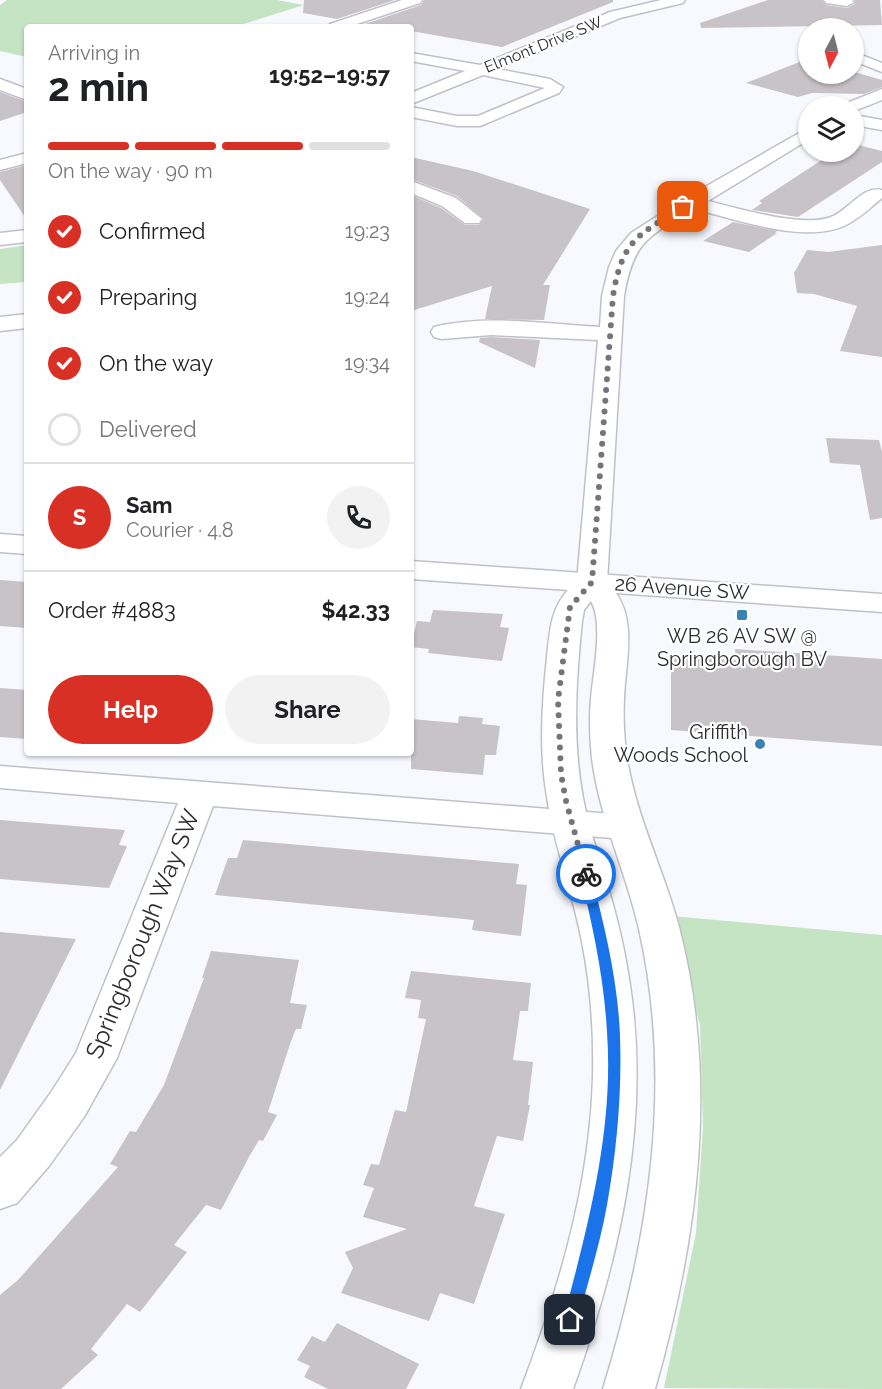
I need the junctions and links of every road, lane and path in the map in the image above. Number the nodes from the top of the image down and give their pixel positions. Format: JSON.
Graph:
{"nodes":[{"id":1,"x":415,"y":0,"type":"edge"},
{"id":2,"x":678,"y":0,"type":"edge"},
{"id":3,"x":831,"y":0,"type":"edge"},
{"id":4,"x":847,"y":2,"type":"dead end"},
{"id":5,"x":344,"y":24,"type":"edge"},
{"id":6,"x":414,"y":58,"type":"edge"},
{"id":7,"x":864,"y":60,"type":"edge"},
{"id":8,"x":882,"y":68,"type":"edge"},
{"id":9,"x":481,"y":70,"type":"junction"},
{"id":10,"x":882,"y":94,"type":"edge"},
{"id":11,"x":414,"y":98,"type":"edge"},
{"id":12,"x":864,"y":101,"type":"edge"},
{"id":13,"x":414,"y":113,"type":"edge"},
{"id":14,"x":864,"y":122,"type":"edge"},
{"id":15,"x":882,"y":125,"type":"edge"},
{"id":16,"x":798,"y":139,"type":"edge"},
{"id":17,"x":24,"y":159,"type":"edge"},
{"id":18,"x":0,"y":165,"type":"edge"},
{"id":19,"x":414,"y":188,"type":"edge"},
{"id":20,"x":876,"y":194,"type":"dead end"},
{"id":21,"x":691,"y":203,"type":"junction"},
{"id":22,"x":472,"y":219,"type":"dead end"},
{"id":23,"x":24,"y":236,"type":"edge"},
{"id":24,"x":0,"y":239,"type":"edge"},
{"id":25,"x":24,"y":321,"type":"edge"},
{"id":26,"x":0,"y":324,"type":"edge"},
{"id":27,"x":442,"y":332,"type":"dead end"},
{"id":28,"x":610,"y":334,"type":"junction"},
{"id":29,"x":414,"y":570,"type":"edge"},
{"id":30,"x":592,"y":582,"type":"junction"},
{"id":31,"x":882,"y":603,"type":"edge"},
{"id":32,"x":0,"y":777,"type":"edge"},
{"id":33,"x":200,"y":794,"type":"junction"},
{"id":34,"x":571,"y":822,"type":"junction"},
{"id":35,"x":626,"y":827,"type":"junction"},
{"id":36,"x":0,"y":1189,"type":"edge"},
{"id":37,"x":547,"y":1389,"type":"edge"},
{"id":38,"x":629,"y":1389,"type":"edge"}],
"edges":[{"from":1,"to":5,"type":"street"},
{"from":2,"to":9,"type":"street","name":"Elmont Drive SW"},
{"from":3,"to":4,"type":"street"},
{"from":6,"to":9,"type":"street"},
{"from":7,"to":8,"type":"street"},
{"from":9,"to":11,"type":"street","name":"Elmont Drive SW"},
{"from":9,"to":13,"type":"street"},
{"from":10,"to":12,"type":"street"},
{"from":14,"to":15,"type":"street"},
{"from":16,"to":21,"type":"street"},
{"from":17,"to":18,"type":"street"},
{"from":19,"to":22,"type":"street"},
{"from":20,"to":21,"type":"street"},
{"from":21,"to":28,"type":"street"},
{"from":23,"to":24,"type":"street"},
{"from":25,"to":26,"type":"street"},
{"from":27,"to":28,"type":"street"},
{"from":28,"to":30,"type":"street"},
{"from":29,"to":30,"type":"street","name":"26 Avenue SW"},
{"from":30,"to":31,"type":"street","name":"26 Avenue SW"},
{"from":30,"to":34,"type":"street"},
{"from":30,"to":35,"type":"street"},
{"from":32,"to":33,"type":"street","name":"Springborough Way SW"},
{"from":33,"to":34,"type":"street","name":"Springborough Way SW"},
{"from":33,"to":36,"type":"street","name":"Springborough Way SW"},
{"from":34,"to":35,"type":"street","name":"Springborough Way SW"},
{"from":34,"to":37,"type":"street"},
{"from":35,"to":38,"type":"street"}]}
